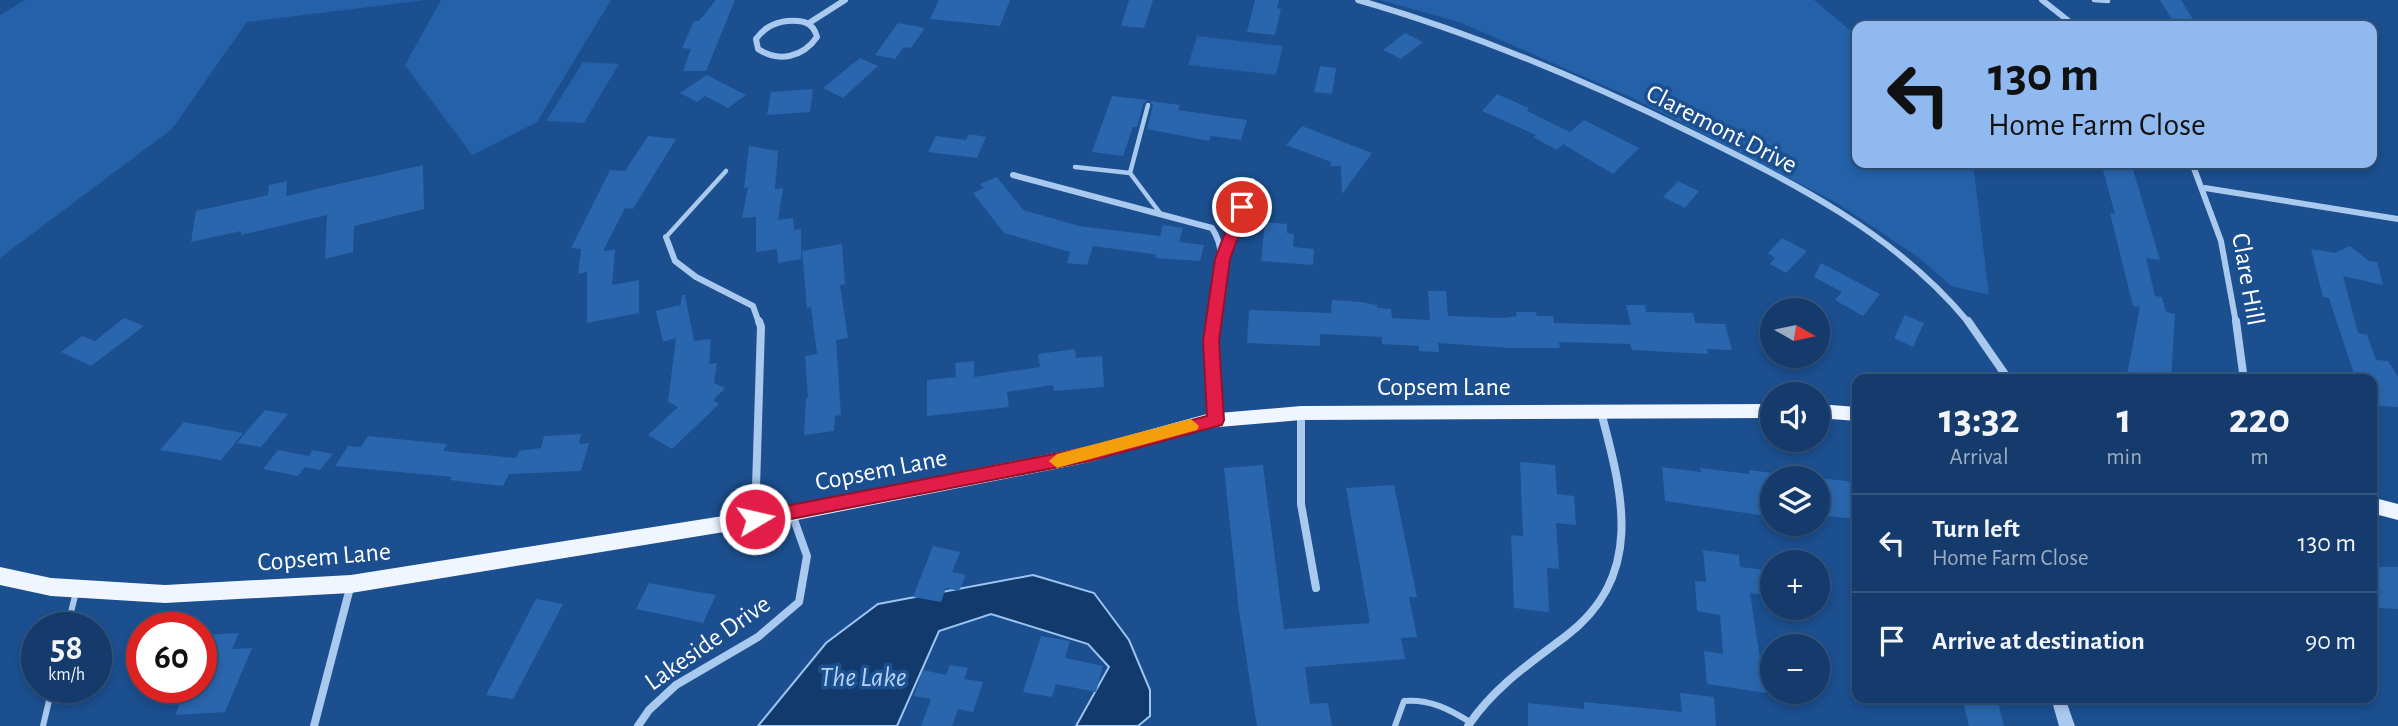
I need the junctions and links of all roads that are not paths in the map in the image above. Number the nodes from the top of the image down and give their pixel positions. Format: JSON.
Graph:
{"nodes":[{"id":1,"x":845,"y":0,"type":"edge"},
{"id":2,"x":1358,"y":0,"type":"edge"},
{"id":3,"x":2042,"y":0,"type":"edge"},
{"id":4,"x":2094,"y":0,"type":"edge"},
{"id":5,"x":2108,"y":1,"type":"edge"},
{"id":6,"x":2069,"y":21,"type":"edge"},
{"id":7,"x":809,"y":23,"type":"junction"},
{"id":8,"x":1148,"y":105,"type":"dead end"},
{"id":9,"x":1075,"y":167,"type":"dead end"},
{"id":10,"x":2195,"y":168,"type":"edge"},
{"id":11,"x":726,"y":171,"type":"dead end"},
{"id":12,"x":1130,"y":173,"type":"junction"},
{"id":13,"x":1013,"y":175,"type":"dead end"},
{"id":14,"x":1252,"y":181,"type":"dead end"},
{"id":15,"x":2205,"y":188,"type":"junction"},
{"id":16,"x":1160,"y":213,"type":"junction"},
{"id":17,"x":2398,"y":219,"type":"edge"},
{"id":18,"x":666,"y":237,"type":"joint"},
{"id":19,"x":1222,"y":259,"type":"junction"},
{"id":20,"x":2005,"y":374,"type":"edge"},
{"id":21,"x":2243,"y":374,"type":"edge"},
{"id":22,"x":1600,"y":411,"type":"junction"},
{"id":23,"x":1760,"y":411,"type":"edge"},
{"id":24,"x":1830,"y":412,"type":"edge"},
{"id":25,"x":1301,"y":413,"type":"junction"},
{"id":26,"x":1852,"y":414,"type":"edge"},
{"id":27,"x":1216,"y":420,"type":"junction"},
{"id":28,"x":2377,"y":507,"type":"edge"},
{"id":29,"x":2398,"y":512,"type":"edge"},
{"id":30,"x":792,"y":513,"type":"junction"},
{"id":31,"x":755,"y":519,"type":"junction"},
{"id":32,"x":0,"y":576,"type":"edge"},
{"id":33,"x":351,"y":584,"type":"junction"},
{"id":34,"x":1317,"y":588,"type":"dead end"},
{"id":35,"x":77,"y":589,"type":"junction"},
{"id":36,"x":71,"y":612,"type":"edge"},
{"id":37,"x":48,"y":703,"type":"edge"},
{"id":38,"x":2060,"y":703,"type":"edge"},
{"id":39,"x":1469,"y":724,"type":"edge"},
{"id":40,"x":43,"y":726,"type":"edge"},
{"id":41,"x":314,"y":726,"type":"edge"},
{"id":42,"x":638,"y":726,"type":"edge"},
{"id":43,"x":1395,"y":726,"type":"edge"},
{"id":44,"x":2067,"y":726,"type":"edge"}],
"edges":[{"from":1,"to":7,"type":"street"},
{"from":2,"to":20,"type":"street","name":"Claremont Drive"},
{"from":3,"to":6,"type":"street"},
{"from":4,"to":5,"type":"lane"},
{"from":7,"to":7,"type":"street"},
{"from":8,"to":12,"type":"lane"},
{"from":9,"to":12,"type":"lane"},
{"from":10,"to":15,"type":"street","name":"Clare Hill"},
{"from":11,"to":18,"type":"lane"},
{"from":12,"to":16,"type":"lane"},
{"from":13,"to":16,"type":"street"},
{"from":14,"to":19,"type":"street"},
{"from":15,"to":17,"type":"street","name":"Clare Hill"},
{"from":15,"to":21,"type":"street","name":"Clare Hill"},
{"from":16,"to":19,"type":"street"},
{"from":18,"to":31,"type":"street"},
{"from":19,"to":27,"type":"street"},
{"from":22,"to":23,"type":"main road","name":"Copsem Lane"},
{"from":22,"to":25,"type":"main road","name":"Copsem Lane"},
{"from":22,"to":39,"type":"street"},
{"from":24,"to":26,"type":"main road"},
{"from":25,"to":27,"type":"main road","name":"Copsem Lane"},
{"from":25,"to":34,"type":"street"},
{"from":27,"to":30,"type":"main road","name":"Copsem Lane"},
{"from":28,"to":29,"type":"main road"},
{"from":30,"to":31,"type":"main road","name":"Copsem Lane"},
{"from":30,"to":42,"type":"street","name":"Lakeside Drive"},
{"from":31,"to":33,"type":"main road","name":"Copsem Lane"},
{"from":32,"to":35,"type":"main road","name":"Copsem Lane"},
{"from":33,"to":35,"type":"main road","name":"Copsem Lane"},
{"from":33,"to":41,"type":"street"},
{"from":35,"to":36,"type":"lane"},
{"from":37,"to":40,"type":"lane"},
{"from":38,"to":44,"type":"street"},
{"from":39,"to":43,"type":"lane"}]}
